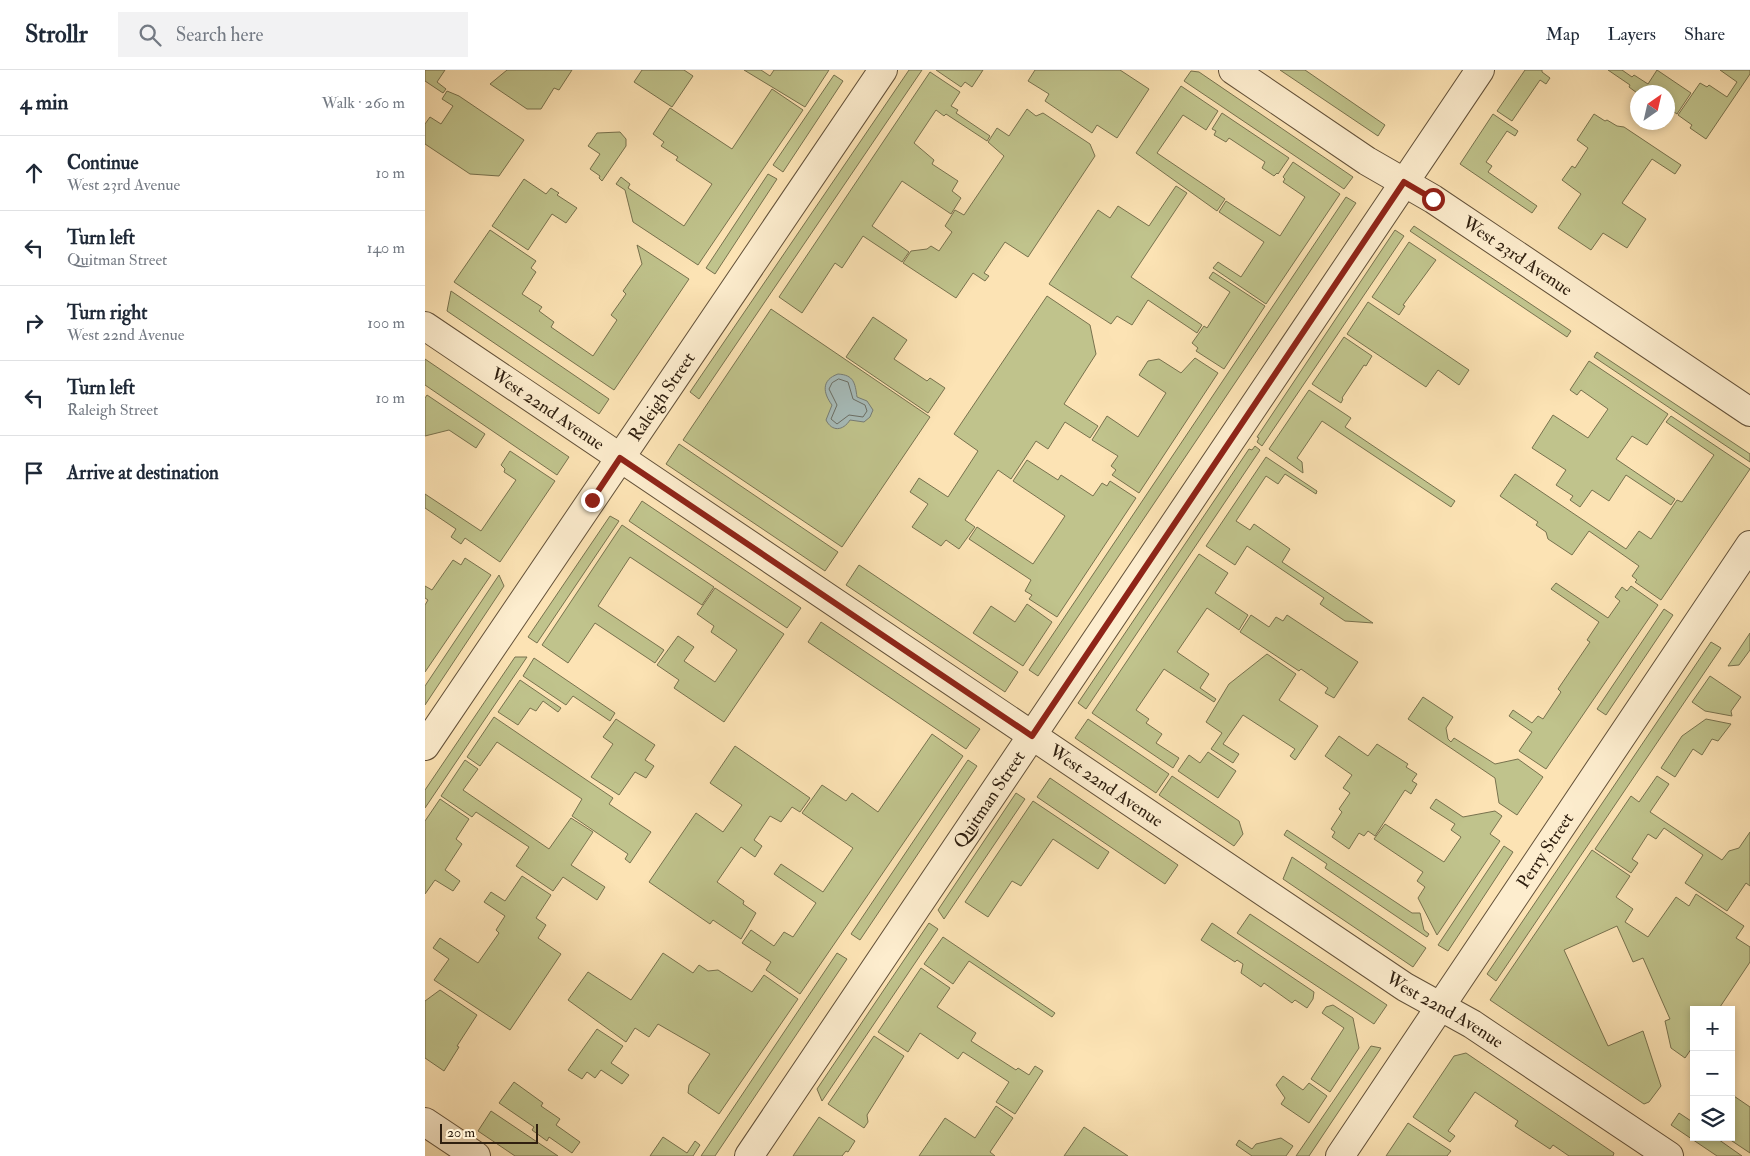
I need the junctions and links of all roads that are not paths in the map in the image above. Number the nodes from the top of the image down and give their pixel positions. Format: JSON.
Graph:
{"nodes":[{"id":1,"x":883,"y":70,"type":"edge"},
{"id":2,"x":1233,"y":70,"type":"edge"},
{"id":3,"x":1480,"y":70,"type":"edge"},
{"id":4,"x":1404,"y":182,"type":"junction"},
{"id":5,"x":425,"y":326,"type":"edge"},
{"id":6,"x":1750,"y":412,"type":"edge"},
{"id":7,"x":620,"y":458,"type":"junction"},
{"id":8,"x":1750,"y":545,"type":"edge"},
{"id":9,"x":1032,"y":736,"type":"junction"},
{"id":10,"x":425,"y":746,"type":"edge"},
{"id":11,"x":1440,"y":1006,"type":"junction"},
{"id":12,"x":425,"y":1122,"type":"edge"},
{"id":13,"x":476,"y":1156,"type":"edge"},
{"id":14,"x":749,"y":1156,"type":"edge"},
{"id":15,"x":1340,"y":1156,"type":"edge"},
{"id":16,"x":1669,"y":1156,"type":"edge"}],
"edges":[{"from":1,"to":7,"type":"street","name":"Raleigh Street"},
{"from":2,"to":4,"type":"street","name":"West 23rd Avenue"},
{"from":3,"to":4,"type":"street","name":"Quitman Street"},
{"from":4,"to":6,"type":"street","name":"West 23rd Avenue"},
{"from":4,"to":9,"type":"street","name":"Quitman Street"},
{"from":5,"to":7,"type":"street","name":"West 22nd Avenue"},
{"from":7,"to":9,"type":"street","name":"West 22nd Avenue"},
{"from":7,"to":10,"type":"street","name":"Raleigh Street"},
{"from":8,"to":11,"type":"street","name":"Perry Street"},
{"from":9,"to":11,"type":"street","name":"West 22nd Avenue"},
{"from":9,"to":14,"type":"street","name":"Quitman Street"},
{"from":11,"to":15,"type":"street","name":"Perry Street"},
{"from":11,"to":16,"type":"street","name":"West 22nd Avenue"},
{"from":12,"to":13,"type":"street"}]}
